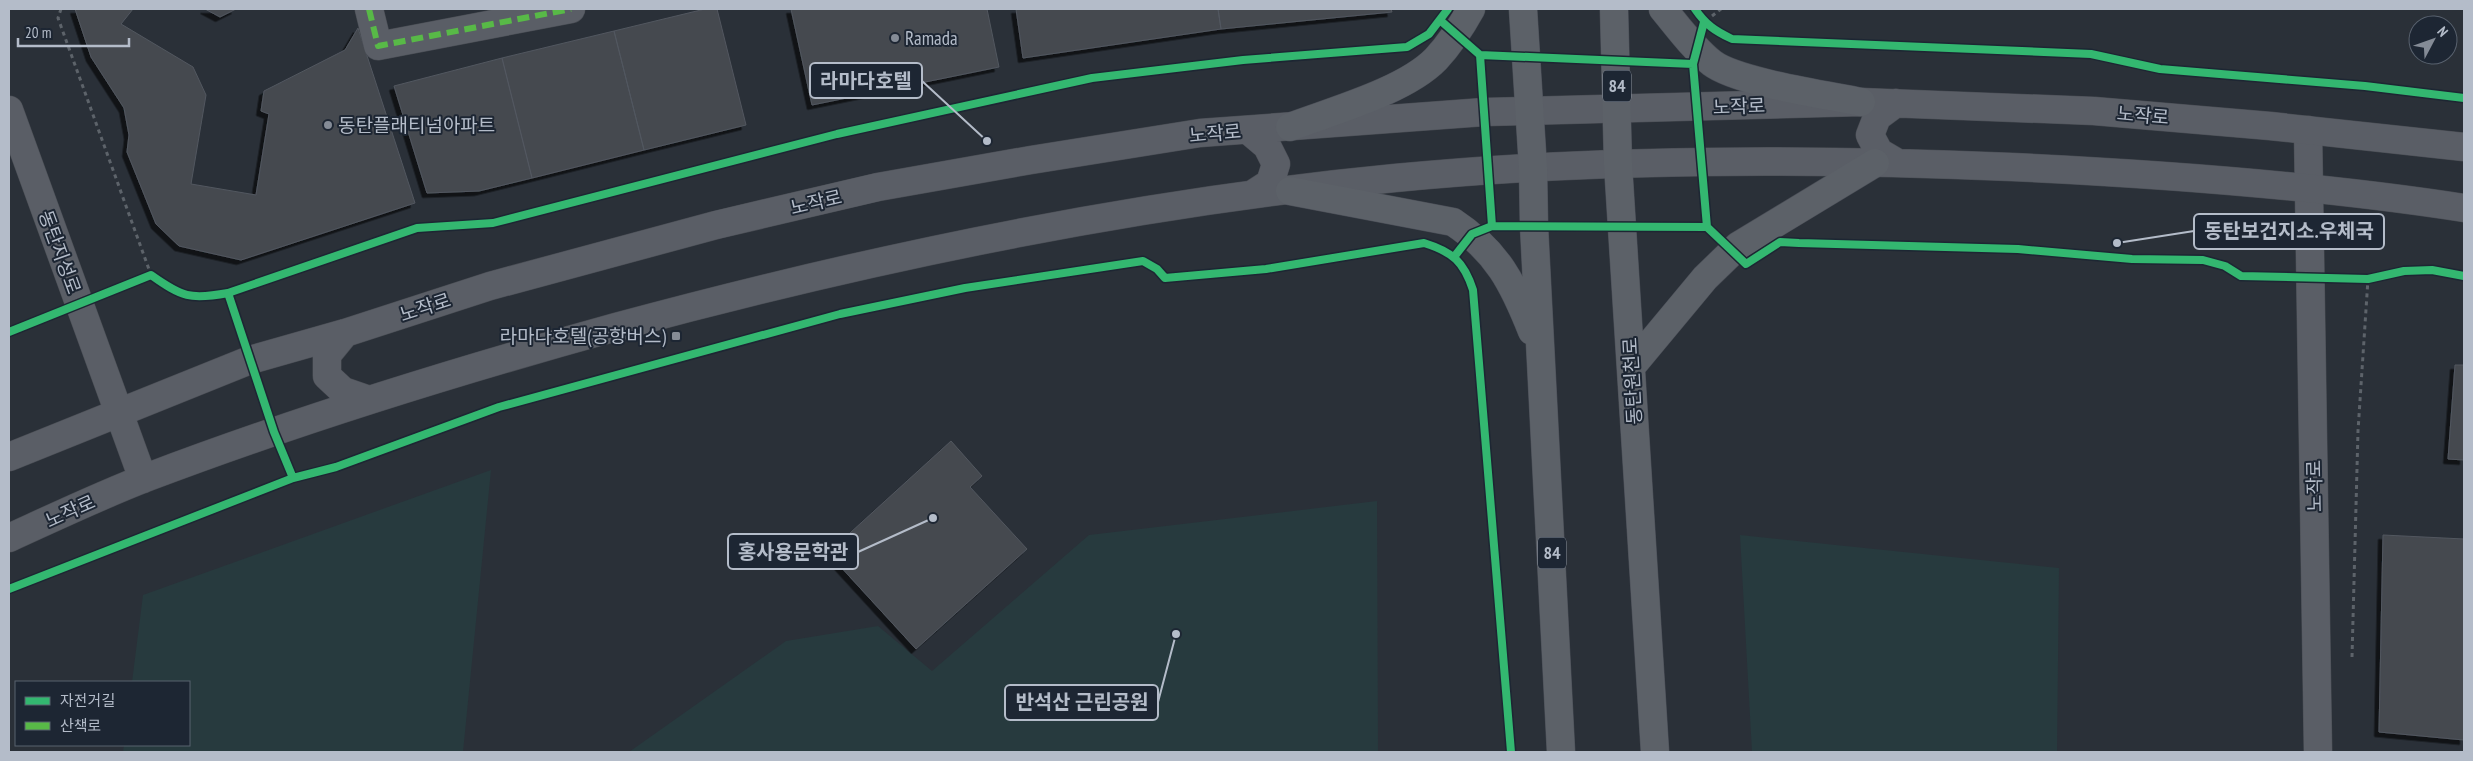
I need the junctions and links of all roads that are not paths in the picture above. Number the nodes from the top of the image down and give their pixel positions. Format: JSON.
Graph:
{"nodes":[{"id":1,"x":369,"y":9,"type":"edge"},
{"id":2,"x":571,"y":9,"type":"edge"},
{"id":3,"x":1471,"y":9,"type":"edge"},
{"id":4,"x":1523,"y":9,"type":"edge"},
{"id":5,"x":1614,"y":9,"type":"edge"},
{"id":6,"x":1663,"y":9,"type":"edge"},
{"id":7,"x":1861,"y":102,"type":"junction"},
{"id":8,"x":1896,"y":103,"type":"junction"},
{"id":9,"x":1618,"y":108,"type":"junction"},
{"id":10,"x":9,"y":110,"type":"edge"},
{"id":11,"x":1528,"y":111,"type":"junction"},
{"id":12,"x":1290,"y":127,"type":"junction"},
{"id":13,"x":1248,"y":130,"type":"junction"},
{"id":14,"x":2308,"y":130,"type":"junction"},
{"id":15,"x":2464,"y":148,"type":"edge"},
{"id":16,"x":1885,"y":162,"type":"junction"},
{"id":17,"x":1618,"y":164,"type":"junction"},
{"id":18,"x":1533,"y":168,"type":"junction"},
{"id":19,"x":2309,"y":189,"type":"junction"},
{"id":20,"x":1290,"y":191,"type":"junction"},
{"id":21,"x":1253,"y":194,"type":"junction"},
{"id":22,"x":2464,"y":208,"type":"edge"},
{"id":23,"x":345,"y":333,"type":"junction"},
{"id":24,"x":1542,"y":354,"type":"junction"},
{"id":25,"x":1631,"y":367,"type":"junction"},
{"id":26,"x":369,"y":400,"type":"junction"},
{"id":27,"x":118,"y":412,"type":"junction"},
{"id":28,"x":9,"y":457,"type":"edge"},
{"id":29,"x":142,"y":479,"type":"junction"},
{"id":30,"x":9,"y":538,"type":"edge"},
{"id":31,"x":1561,"y":752,"type":"edge"},
{"id":32,"x":1655,"y":752,"type":"edge"},
{"id":33,"x":2318,"y":752,"type":"edge"}],
"edges":[{"from":1,"to":2,"type":"street"},
{"from":3,"to":12,"type":"main road"},
{"from":4,"to":11,"type":"main road","number":"84"},
{"from":5,"to":9,"type":"main road","name":"동탄원천로","number":"84"},
{"from":6,"to":7,"type":"main road"},
{"from":7,"to":8,"type":"street","name":"노작로"},
{"from":7,"to":9,"type":"street","name":"노작로"},
{"from":8,"to":14,"type":"street","name":"노작로"},
{"from":8,"to":16,"type":"street"},
{"from":9,"to":11,"type":"street","name":"노작로"},
{"from":9,"to":17,"type":"main road","name":"동탄원천로","number":"84"},
{"from":10,"to":27,"type":"street","name":"동탄지성로"},
{"from":11,"to":12,"type":"street","name":"노작로"},
{"from":11,"to":18,"type":"main road","number":"84"},
{"from":12,"to":13,"type":"street","name":"노작로"},
{"from":13,"to":21,"type":"street"},
{"from":13,"to":23,"type":"street","name":"노작로"},
{"from":14,"to":15,"type":"street","name":"노작로"},
{"from":14,"to":19,"type":"street"},
{"from":16,"to":17,"type":"street","name":"노작로"},
{"from":16,"to":19,"type":"street","name":"노작로"},
{"from":16,"to":25,"type":"main road"},
{"from":17,"to":18,"type":"street","name":"노작로"},
{"from":17,"to":25,"type":"main road","name":"동탄원천로","number":"84"},
{"from":18,"to":20,"type":"street","name":"노작로"},
{"from":18,"to":24,"type":"main road","number":"84"},
{"from":19,"to":22,"type":"street","name":"노작로"},
{"from":19,"to":33,"type":"street","name":"노작로"},
{"from":20,"to":21,"type":"street","name":"노작로"},
{"from":20,"to":24,"type":"main road"},
{"from":21,"to":26,"type":"street","name":"노작로"},
{"from":23,"to":26,"type":"street"},
{"from":23,"to":27,"type":"street","name":"노작로"},
{"from":24,"to":31,"type":"main road","number":"84"},
{"from":25,"to":32,"type":"main road","name":"동탄원천로","number":"84"},
{"from":26,"to":29,"type":"street","name":"노작로"},
{"from":27,"to":28,"type":"street","name":"노작로"},
{"from":27,"to":29,"type":"street","name":"동탄지성로"},
{"from":29,"to":30,"type":"street","name":"노작로"}]}
